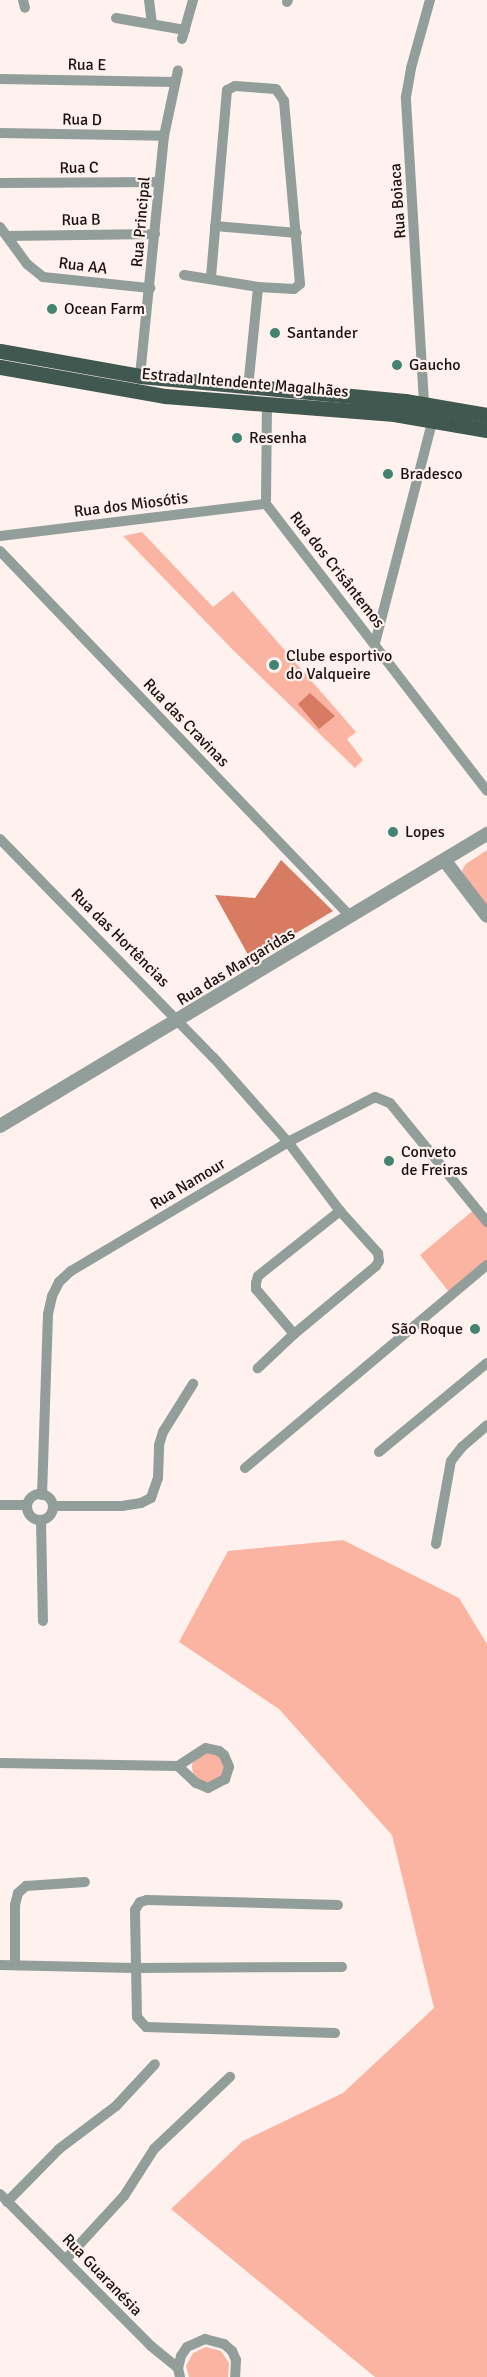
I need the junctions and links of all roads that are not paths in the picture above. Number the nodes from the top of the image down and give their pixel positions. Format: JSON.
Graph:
{"nodes":[{"id":1,"x":149,"y":0,"type":"edge"},
{"id":2,"x":193,"y":0,"type":"edge"},
{"id":3,"x":430,"y":0,"type":"edge"},
{"id":4,"x":116,"y":18,"type":"dead end"},
{"id":5,"x":152,"y":23,"type":"junction"},
{"id":6,"x":178,"y":70,"type":"dead end"},
{"id":7,"x":0,"y":78,"type":"edge"},
{"id":8,"x":174,"y":82,"type":"junction"},
{"id":9,"x":0,"y":133,"type":"edge"},
{"id":10,"x":164,"y":136,"type":"junction"},
{"id":11,"x":159,"y":182,"type":"junction"},
{"id":12,"x":0,"y":183,"type":"edge"},
{"id":13,"x":215,"y":226,"type":"junction"},
{"id":14,"x":4,"y":232,"type":"edge"},
{"id":15,"x":297,"y":233,"type":"junction"},
{"id":16,"x":155,"y":234,"type":"junction"},
{"id":17,"x":184,"y":275,"type":"dead end"},
{"id":18,"x":211,"y":278,"type":"junction"},
{"id":19,"x":258,"y":287,"type":"junction"},
{"id":20,"x":150,"y":288,"type":"junction"},
{"id":21,"x":0,"y":351,"type":"edge"},
{"id":22,"x":0,"y":367,"type":"edge"},
{"id":23,"x":140,"y":376,"type":"junction"},
{"id":24,"x":248,"y":388,"type":"junction"},
{"id":25,"x":424,"y":403,"type":"junction"},
{"id":26,"x":267,"y":405,"type":"junction"},
{"id":27,"x":487,"y":415,"type":"edge"},
{"id":28,"x":434,"y":419,"type":"junction"},
{"id":29,"x":487,"y":430,"type":"edge"},
{"id":30,"x":266,"y":504,"type":"junction"},
{"id":31,"x":0,"y":536,"type":"edge"},
{"id":32,"x":0,"y":551,"type":"edge"},
{"id":33,"x":375,"y":643,"type":"junction"},
{"id":34,"x":487,"y":791,"type":"edge"},
{"id":35,"x":487,"y":834,"type":"edge"},
{"id":36,"x":0,"y":839,"type":"edge"},
{"id":37,"x":445,"y":861,"type":"junction"},
{"id":38,"x":350,"y":916,"type":"junction"},
{"id":39,"x":487,"y":916,"type":"edge"},
{"id":40,"x":179,"y":1020,"type":"junction"},
{"id":41,"x":0,"y":1126,"type":"edge"},
{"id":42,"x":288,"y":1142,"type":"junction"},
{"id":43,"x":340,"y":1211,"type":"junction"},
{"id":44,"x":487,"y":1222,"type":"edge"},
{"id":45,"x":487,"y":1265,"type":"edge"},
{"id":46,"x":294,"y":1334,"type":"junction"},
{"id":47,"x":487,"y":1364,"type":"edge"},
{"id":48,"x":258,"y":1368,"type":"dead end"},
{"id":49,"x":194,"y":1384,"type":"dead end"},
{"id":50,"x":487,"y":1425,"type":"edge"},
{"id":51,"x":379,"y":1452,"type":"dead end"},
{"id":52,"x":245,"y":1468,"type":"dead end"},
{"id":53,"x":42,"y":1495,"type":"junction"},
{"id":54,"x":0,"y":1505,"type":"edge"},
{"id":55,"x":27,"y":1505,"type":"junction"},
{"id":56,"x":53,"y":1506,"type":"junction"},
{"id":57,"x":41,"y":1520,"type":"junction"},
{"id":58,"x":436,"y":1544,"type":"dead end"},
{"id":59,"x":43,"y":1621,"type":"dead end"},
{"id":60,"x":0,"y":1763,"type":"edge"},
{"id":61,"x":178,"y":1766,"type":"junction"},
{"id":62,"x":85,"y":1882,"type":"dead end"},
{"id":63,"x":338,"y":1905,"type":"dead end"},
{"id":64,"x":0,"y":1965,"type":"edge"},
{"id":65,"x":15,"y":1965,"type":"junction"},
{"id":66,"x":342,"y":1966,"type":"dead end"},
{"id":67,"x":134,"y":1968,"type":"junction"},
{"id":68,"x":335,"y":2034,"type":"dead end"},
{"id":69,"x":155,"y":2064,"type":"dead end"},
{"id":70,"x":230,"y":2077,"type":"dead end"},
{"id":71,"x":3,"y":2198,"type":"edge"},
{"id":72,"x":66,"y":2259,"type":"junction"},
{"id":73,"x":178,"y":2374,"type":"edge"},
{"id":74,"x":235,"y":2377,"type":"edge"}],
"edges":[{"from":1,"to":5,"type":"street"},
{"from":2,"to":5,"type":"street"},
{"from":3,"to":25,"type":"street","name":"Rua Boiaca"},
{"from":4,"to":5,"type":"street"},
{"from":6,"to":8,"type":"street","name":"Rua Principal"},
{"from":7,"to":8,"type":"street","name":"Rua E"},
{"from":8,"to":10,"type":"street","name":"Rua Principal"},
{"from":9,"to":10,"type":"street","name":"Rua D"},
{"from":10,"to":11,"type":"street","name":"Rua Principal"},
{"from":11,"to":12,"type":"street","name":"Rua C"},
{"from":11,"to":16,"type":"street","name":"Rua Principal"},
{"from":13,"to":15,"type":"street"},
{"from":13,"to":15,"type":"street"},
{"from":13,"to":18,"type":"street"},
{"from":14,"to":16,"type":"street","name":"Rua B"},
{"from":14,"to":20,"type":"street","name":"Rua AA"},
{"from":15,"to":19,"type":"street"},
{"from":16,"to":20,"type":"street","name":"Rua Principal"},
{"from":17,"to":18,"type":"street"},
{"from":18,"to":19,"type":"street"},
{"from":19,"to":24,"type":"street"},
{"from":20,"to":23,"type":"street","name":"Rua Principal"},
{"from":21,"to":23,"type":"main road","name":"Estrada Intendente Magalhães"},
{"from":22,"to":26,"type":"main road","name":"Estrada Intendente Magalhães"},
{"from":23,"to":24,"type":"main road","name":"Estrada Intendente Magalhães"},
{"from":24,"to":25,"type":"main road","name":"Estrada Intendente Magalhães"},
{"from":25,"to":27,"type":"main road","name":"Estrada Intendente Magalhães"},
{"from":26,"to":28,"type":"main road","name":"Estrada Intendente Magalhães"},
{"from":26,"to":30,"type":"street","name":"Rua dos Crisântemos"},
{"from":28,"to":29,"type":"main road","name":"Estrada Intendente Magalhães"},
{"from":28,"to":33,"type":"street"},
{"from":30,"to":31,"type":"street","name":"Rua dos Miosótis"},
{"from":30,"to":33,"type":"street","name":"Rua dos Crisântemos"},
{"from":32,"to":38,"type":"street","name":"Rua das Cravinas"},
{"from":33,"to":34,"type":"street","name":"Rua dos Crisântemos"},
{"from":35,"to":37,"type":"street","name":"Rua das Margaridas"},
{"from":36,"to":40,"type":"street","name":"Rua das Hortências"},
{"from":37,"to":38,"type":"street","name":"Rua das Margaridas"},
{"from":37,"to":39,"type":"street"},
{"from":38,"to":40,"type":"street","name":"Rua das Margaridas"},
{"from":40,"to":41,"type":"street","name":"Rua das Margaridas"},
{"from":40,"to":42,"type":"street","name":"Rua das Hortências"},
{"from":42,"to":43,"type":"street","name":"Rua das Hortências"},
{"from":42,"to":44,"type":"street","name":"Rua Namour"},
{"from":42,"to":53,"type":"street","name":"Rua Namour"},
{"from":43,"to":46,"type":"street"},
{"from":43,"to":46,"type":"street","name":"Rua das Hortências"},
{"from":45,"to":52,"type":"street"},
{"from":46,"to":48,"type":"street"},
{"from":47,"to":51,"type":"street"},
{"from":49,"to":56,"type":"street"},
{"from":50,"to":58,"type":"street"},
{"from":53,"to":55,"type":"street"},
{"from":53,"to":56,"type":"street"},
{"from":54,"to":55,"type":"street"},
{"from":55,"to":57,"type":"street"},
{"from":56,"to":57,"type":"street"},
{"from":57,"to":59,"type":"street"},
{"from":60,"to":61,"type":"street"},
{"from":61,"to":61,"type":"street"},
{"from":62,"to":65,"type":"street"},
{"from":63,"to":67,"type":"street"},
{"from":64,"to":65,"type":"street"},
{"from":65,"to":67,"type":"street"},
{"from":66,"to":67,"type":"street"},
{"from":67,"to":68,"type":"street"},
{"from":69,"to":71,"type":"street","name":"Rua Guaranésia"},
{"from":70,"to":72,"type":"street"},
{"from":71,"to":72,"type":"street","name":"Rua Guaranésia"},
{"from":72,"to":73,"type":"street","name":"Rua Guaranésia"},
{"from":73,"to":74,"type":"street"}]}
